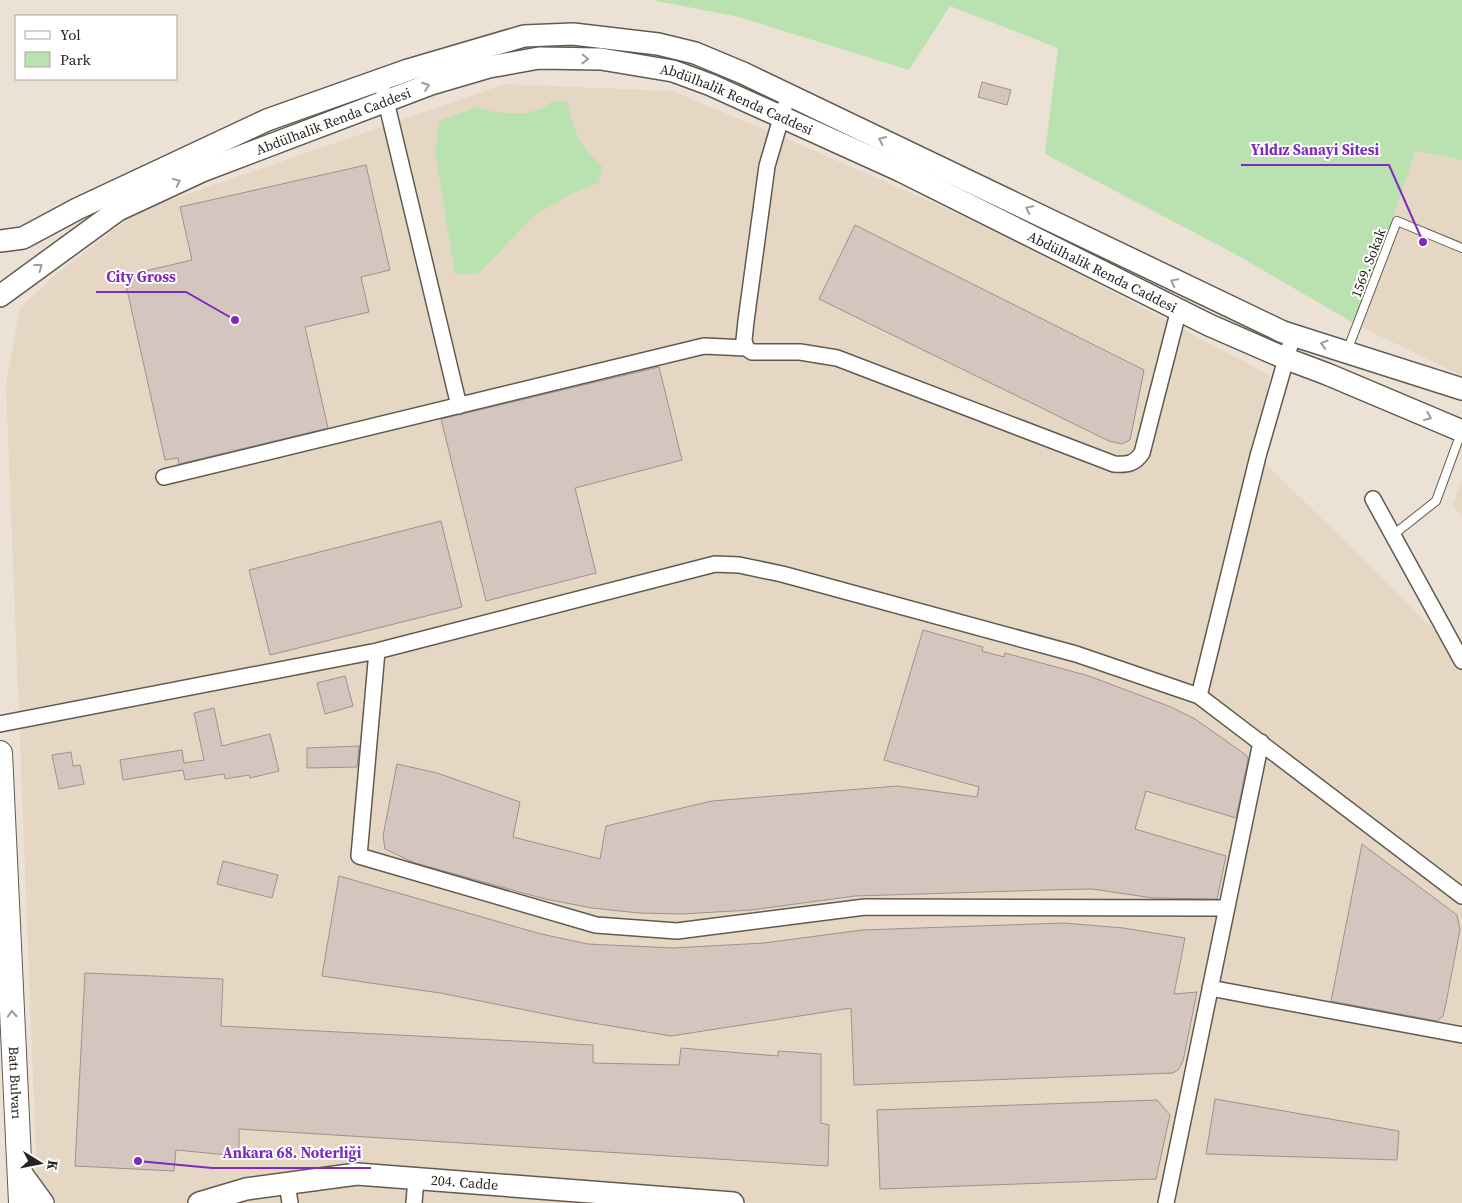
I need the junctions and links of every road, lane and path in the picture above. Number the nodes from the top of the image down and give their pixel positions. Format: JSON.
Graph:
{"nodes":[{"id":1,"x":381,"y":79,"type":"junction"},
{"id":2,"x":788,"y":95,"type":"junction"},
{"id":3,"x":386,"y":101,"type":"junction"},
{"id":4,"x":782,"y":117,"type":"junction"},
{"id":5,"x":0,"y":241,"type":"edge"},
{"id":6,"x":1462,"y":248,"type":"edge"},
{"id":7,"x":0,"y":296,"type":"edge"},
{"id":8,"x":1179,"y":309,"type":"junction"},
{"id":9,"x":1293,"y":335,"type":"junction"},
{"id":10,"x":746,"y":348,"type":"junction"},
{"id":11,"x":1347,"y":351,"type":"junction"},
{"id":12,"x":1287,"y":359,"type":"junction"},
{"id":13,"x":1404,"y":369,"type":"junction"},
{"id":14,"x":1462,"y":389,"type":"edge"},
{"id":15,"x":1394,"y":402,"type":"junction"},
{"id":16,"x":459,"y":406,"type":"junction"},
{"id":17,"x":1462,"y":431,"type":"edge"},
{"id":18,"x":164,"y":477,"type":"dead end"},
{"id":19,"x":1373,"y":500,"type":"dead end"},
{"id":20,"x":1393,"y":535,"type":"junction"},
{"id":21,"x":377,"y":650,"type":"junction"},
{"id":22,"x":1462,"y":661,"type":"edge"},
{"id":23,"x":1199,"y":696,"type":"junction"},
{"id":24,"x":0,"y":724,"type":"edge"},
{"id":25,"x":1261,"y":742,"type":"junction"},
{"id":26,"x":0,"y":754,"type":"edge"},
{"id":27,"x":1462,"y":896,"type":"edge"},
{"id":28,"x":1227,"y":908,"type":"junction"},
{"id":29,"x":1210,"y":988,"type":"junction"},
{"id":30,"x":1462,"y":1035,"type":"edge"},
{"id":31,"x":19,"y":1170,"type":"junction"},
{"id":32,"x":416,"y":1178,"type":"junction"},
{"id":33,"x":288,"y":1193,"type":"edge"},
{"id":34,"x":20,"y":1203,"type":"edge"},
{"id":35,"x":43,"y":1203,"type":"edge"},
{"id":36,"x":199,"y":1203,"type":"edge"},
{"id":37,"x":414,"y":1203,"type":"edge"},
{"id":38,"x":733,"y":1203,"type":"edge"},
{"id":39,"x":1166,"y":1203,"type":"edge"}],
"edges":[{"from":1,"to":2,"type":"main road","name":"Abdülhalik Renda Caddesi"},
{"from":1,"to":3,"type":"street"},
{"from":1,"to":5,"type":"main road","name":"Abdülhalik Renda Caddesi"},
{"from":2,"to":4,"type":"street"},
{"from":9,"to":2,"type":"main road","name":"Abdülhalik Renda Caddesi","one_way":true},
{"from":3,"to":4,"type":"main road","name":"Abdülhalik Renda Caddesi","one_way":true},
{"from":7,"to":3,"type":"main road","name":"Abdülhalik Renda Caddesi","one_way":true},
{"from":3,"to":16,"type":"street"},
{"from":4,"to":8,"type":"main road","name":"Abdülhalik Renda Caddesi"},
{"from":4,"to":10,"type":"street"},
{"from":6,"to":11,"type":"lane","name":"1569. Sokak"},
{"from":8,"to":10,"type":"street"},
{"from":8,"to":12,"type":"main road","name":"Abdülhalik Renda Caddesi"},
{"from":11,"to":9,"type":"main road","name":"Abdülhalik Renda Caddesi","one_way":true},
{"from":9,"to":12,"type":"street"},
{"from":10,"to":16,"type":"street"},
{"from":11,"to":13,"type":"main road","name":"Abdülhalik Renda Caddesi"},
{"from":12,"to":15,"type":"main road","name":"Abdülhalik Renda Caddesi"},
{"from":12,"to":23,"type":"street"},
{"from":13,"to":14,"type":"main road","name":"Abdülhalik Renda Caddesi"},
{"from":13,"to":15,"type":"main road"},
{"from":15,"to":17,"type":"main road","name":"Abdülhalik Renda Caddesi","one_way":true},
{"from":16,"to":18,"type":"street"},
{"from":17,"to":20,"type":"lane"},
{"from":19,"to":20,"type":"street"},
{"from":20,"to":22,"type":"street"},
{"from":21,"to":23,"type":"street"},
{"from":21,"to":24,"type":"street"},
{"from":21,"to":28,"type":"street"},
{"from":23,"to":25,"type":"street"},
{"from":25,"to":27,"type":"street"},
{"from":25,"to":28,"type":"street"},
{"from":31,"to":26,"type":"main road","name":"Batı Bulvarı","one_way":true},
{"from":28,"to":29,"type":"street"},
{"from":29,"to":30,"type":"street"},
{"from":29,"to":39,"type":"street"},
{"from":31,"to":34,"type":"main road","name":"Batı Bulvarı"},
{"from":31,"to":35,"type":"main road"},
{"from":32,"to":33,"type":"main road","name":"204. Cadde"},
{"from":32,"to":37,"type":"street"},
{"from":32,"to":38,"type":"main road","name":"204. Cadde"},
{"from":33,"to":36,"type":"main road","name":"204. Cadde"}]}
